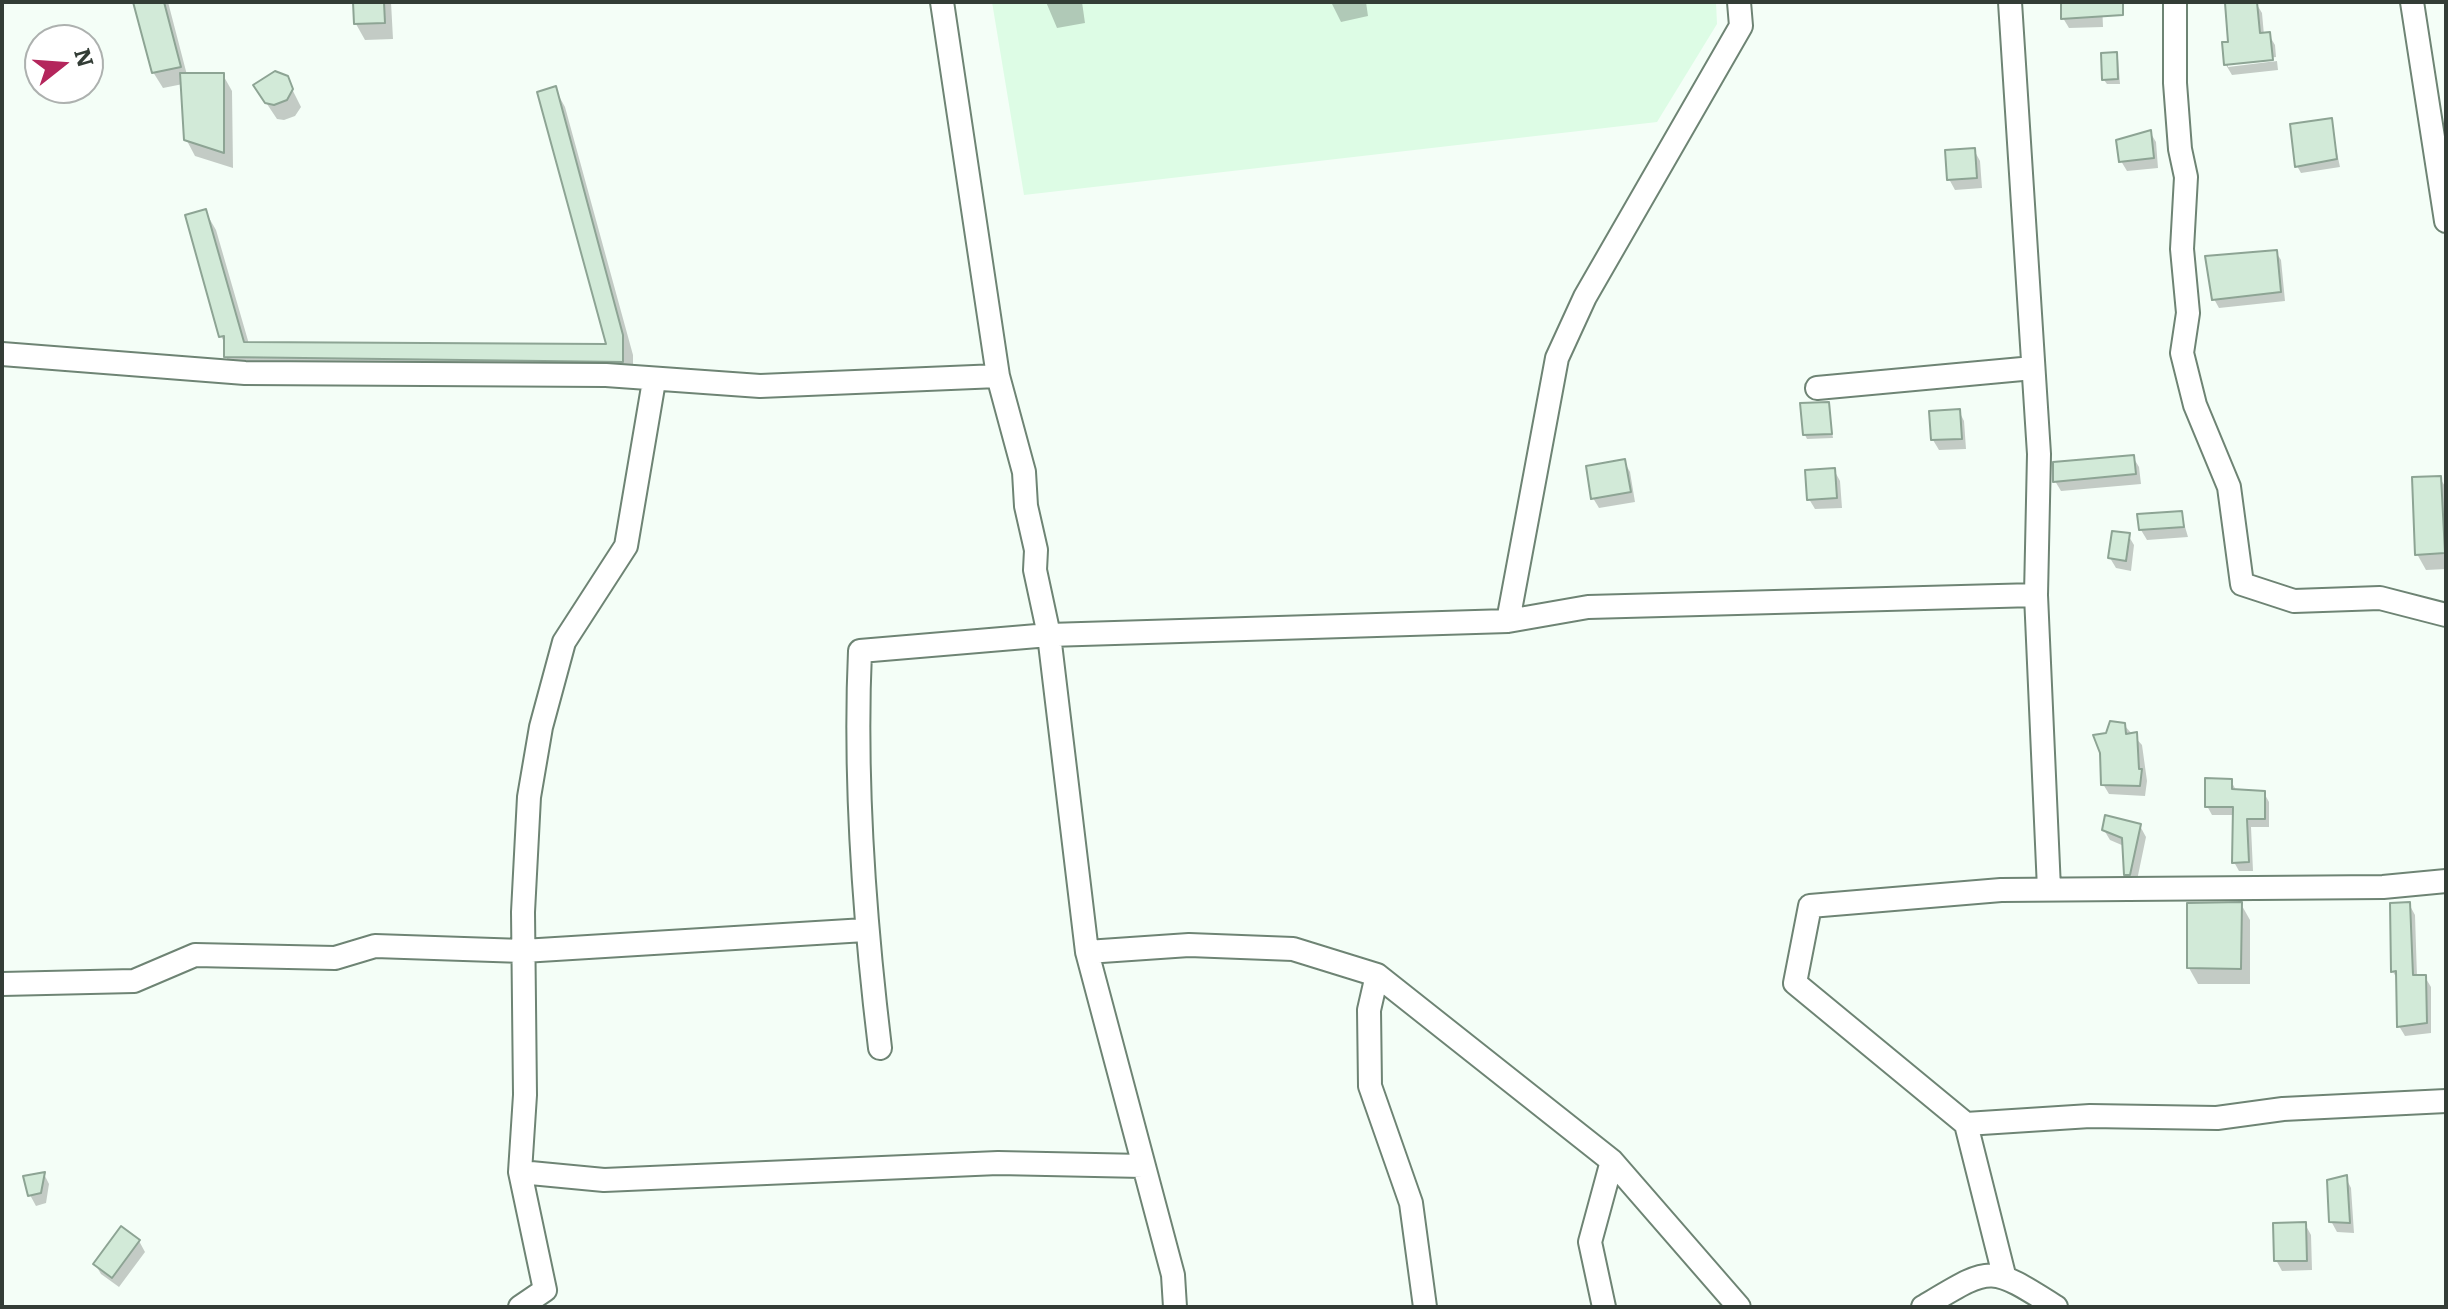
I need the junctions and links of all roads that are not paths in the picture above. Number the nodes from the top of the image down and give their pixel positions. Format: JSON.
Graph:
{"nodes":[{"id":1,"x":942,"y":2,"type":"edge"},
{"id":2,"x":1739,"y":2,"type":"edge"},
{"id":3,"x":2010,"y":2,"type":"edge"},
{"id":4,"x":2175,"y":2,"type":"edge"},
{"id":5,"x":2412,"y":2,"type":"edge"},
{"id":6,"x":2446,"y":221,"type":"edge"},
{"id":7,"x":2,"y":354,"type":"edge"},
{"id":8,"x":2033,"y":368,"type":"junction"},
{"id":9,"x":998,"y":376,"type":"junction"},
{"id":10,"x":654,"y":381,"type":"junction"},
{"id":11,"x":1817,"y":388,"type":"dead end"},
{"id":12,"x":2036,"y":595,"type":"junction"},
{"id":13,"x":2446,"y":615,"type":"edge"},
{"id":14,"x":1508,"y":621,"type":"junction"},
{"id":15,"x":1049,"y":635,"type":"junction"},
{"id":16,"x":2446,"y":881,"type":"edge"},
{"id":17,"x":2049,"y":889,"type":"junction"},
{"id":18,"x":865,"y":930,"type":"junction"},
{"id":19,"x":523,"y":951,"type":"junction"},
{"id":20,"x":1087,"y":952,"type":"junction"},
{"id":21,"x":1377,"y":975,"type":"junction"},
{"id":22,"x":2,"y":984,"type":"edge"},
{"id":23,"x":880,"y":1048,"type":"dead end"},
{"id":24,"x":2446,"y":1101,"type":"edge"},
{"id":25,"x":1966,"y":1124,"type":"junction"},
{"id":26,"x":1612,"y":1161,"type":"junction"},
{"id":27,"x":1143,"y":1166,"type":"junction"},
{"id":28,"x":520,"y":1172,"type":"junction"},
{"id":29,"x":2004,"y":1275,"type":"junction"},
{"id":30,"x":520,"y":1307,"type":"edge"},
{"id":31,"x":1175,"y":1307,"type":"edge"},
{"id":32,"x":1425,"y":1307,"type":"edge"},
{"id":33,"x":1604,"y":1307,"type":"edge"},
{"id":34,"x":1739,"y":1307,"type":"edge"},
{"id":35,"x":1923,"y":1307,"type":"edge"},
{"id":36,"x":2056,"y":1307,"type":"edge"}],
"edges":[{"from":1,"to":9,"type":"street"},
{"from":2,"to":14,"type":"street"},
{"from":3,"to":8,"type":"street"},
{"from":4,"to":13,"type":"street"},
{"from":5,"to":6,"type":"street"},
{"from":7,"to":10,"type":"street"},
{"from":8,"to":11,"type":"street"},
{"from":8,"to":12,"type":"street"},
{"from":9,"to":10,"type":"street"},
{"from":9,"to":15,"type":"street"},
{"from":10,"to":19,"type":"street"},
{"from":12,"to":14,"type":"street"},
{"from":12,"to":17,"type":"street"},
{"from":14,"to":15,"type":"street"},
{"from":15,"to":18,"type":"street"},
{"from":15,"to":20,"type":"street"},
{"from":16,"to":17,"type":"street"},
{"from":17,"to":25,"type":"street"},
{"from":18,"to":19,"type":"street"},
{"from":18,"to":23,"type":"street"},
{"from":19,"to":22,"type":"street"},
{"from":19,"to":28,"type":"street"},
{"from":20,"to":21,"type":"street"},
{"from":20,"to":27,"type":"street"},
{"from":21,"to":26,"type":"street"},
{"from":21,"to":32,"type":"street"},
{"from":24,"to":25,"type":"street"},
{"from":25,"to":29,"type":"street"},
{"from":26,"to":33,"type":"street"},
{"from":26,"to":34,"type":"street"},
{"from":27,"to":28,"type":"street"},
{"from":27,"to":31,"type":"street"},
{"from":28,"to":30,"type":"street"},
{"from":29,"to":35,"type":"street"},
{"from":29,"to":36,"type":"street"}]}
